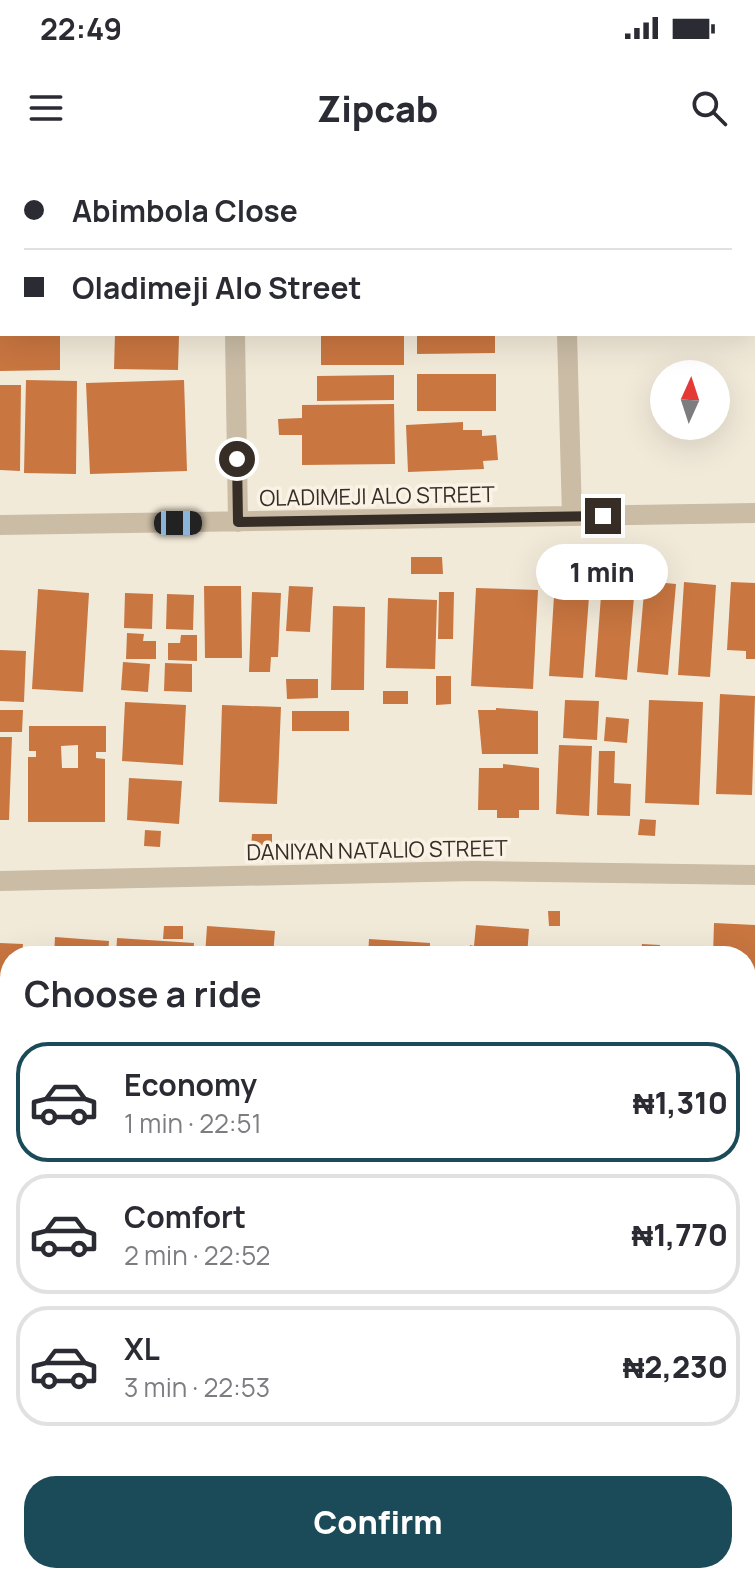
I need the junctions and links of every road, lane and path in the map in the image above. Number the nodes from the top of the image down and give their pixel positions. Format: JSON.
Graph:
{"nodes":[{"id":1,"x":235,"y":336,"type":"edge"},
{"id":2,"x":567,"y":336,"type":"edge"},
{"id":3,"x":755,"y":513,"type":"edge"},
{"id":4,"x":572,"y":516,"type":"junction"},
{"id":5,"x":238,"y":522,"type":"junction"},
{"id":6,"x":0,"y":525,"type":"edge"},
{"id":7,"x":755,"y":875,"type":"edge"},
{"id":8,"x":0,"y":881,"type":"edge"}],
"edges":[{"from":1,"to":5,"type":"street"},
{"from":2,"to":4,"type":"street"},
{"from":3,"to":4,"type":"street","name":"OLADIMEJI ALO STREET"},
{"from":4,"to":5,"type":"street","name":"OLADIMEJI ALO STREET"},
{"from":5,"to":6,"type":"street","name":"OLADIMEJI ALO STREET"},
{"from":7,"to":8,"type":"street","name":"DANIYAN NATALIO STREET"}]}
